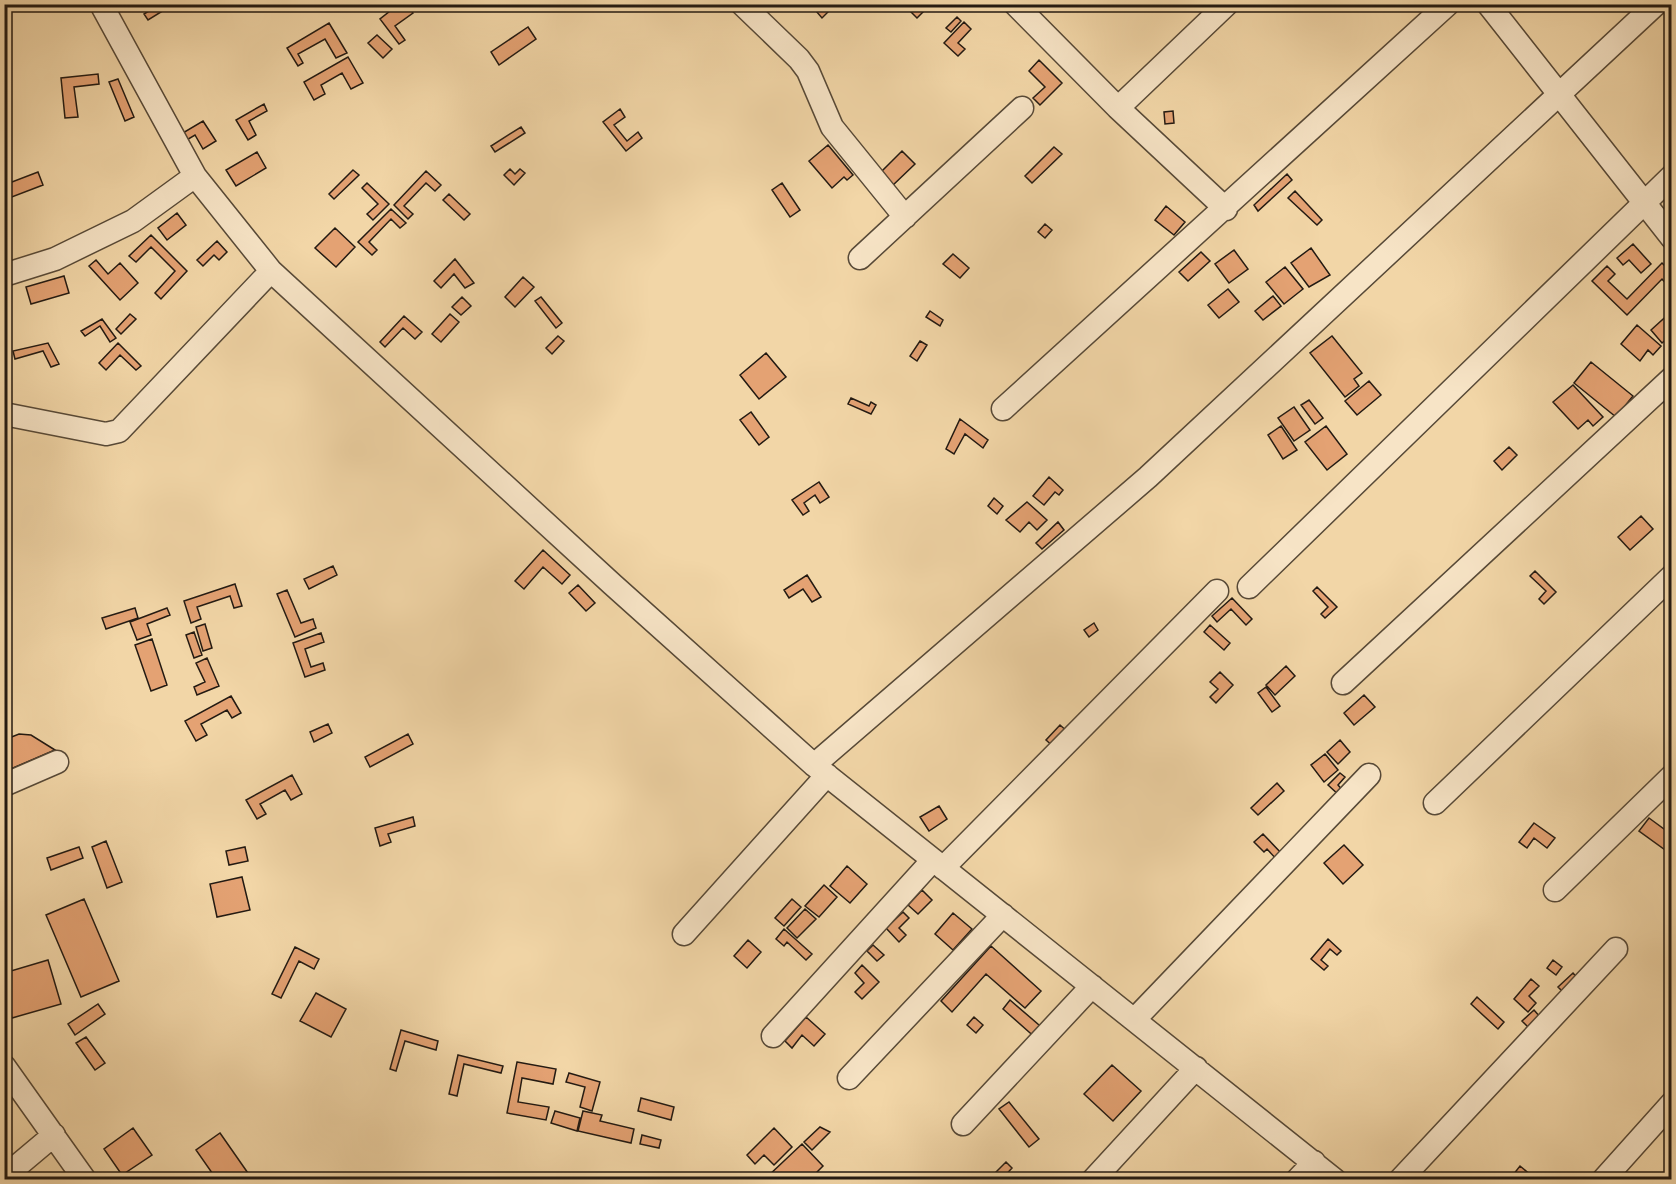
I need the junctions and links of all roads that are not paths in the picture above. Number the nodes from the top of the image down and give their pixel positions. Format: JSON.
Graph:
{"nodes":[{"id":1,"x":101,"y":4,"type":"edge"},
{"id":2,"x":742,"y":4,"type":"edge"},
{"id":3,"x":1015,"y":4,"type":"edge"},
{"id":4,"x":1227,"y":4,"type":"edge"},
{"id":5,"x":1448,"y":4,"type":"edge"},
{"id":6,"x":1488,"y":4,"type":"edge"},
{"id":7,"x":1656,"y":4,"type":"edge"},
{"id":8,"x":1559,"y":97,"type":"junction"},
{"id":9,"x":1022,"y":108,"type":"dead end"},
{"id":10,"x":1118,"y":108,"type":"junction"},
{"id":11,"x":195,"y":176,"type":"junction"},
{"id":12,"x":1671,"y":176,"type":"edge"},
{"id":13,"x":1642,"y":202,"type":"junction"},
{"id":14,"x":1226,"y":209,"type":"junction"},
{"id":15,"x":905,"y":217,"type":"junction"},
{"id":16,"x":1671,"y":238,"type":"edge"},
{"id":17,"x":860,"y":258,"type":"dead end"},
{"id":18,"x":271,"y":271,"type":"junction"},
{"id":19,"x":4,"y":275,"type":"edge"},
{"id":20,"x":1671,"y":378,"type":"edge"},
{"id":21,"x":1003,"y":409,"type":"dead end"},
{"id":22,"x":4,"y":414,"type":"edge"},
{"id":23,"x":1671,"y":576,"type":"edge"},
{"id":24,"x":1249,"y":587,"type":"dead end"},
{"id":25,"x":1217,"y":591,"type":"dead end"},
{"id":26,"x":1343,"y":683,"type":"dead end"},
{"id":27,"x":57,"y":762,"type":"dead end"},
{"id":28,"x":820,"y":770,"type":"junction"},
{"id":29,"x":1369,"y":776,"type":"dead end"},
{"id":30,"x":1671,"y":776,"type":"edge"},
{"id":31,"x":4,"y":785,"type":"edge"},
{"id":32,"x":1435,"y":802,"type":"dead end"},
{"id":33,"x":938,"y":864,"type":"junction"},
{"id":34,"x":1555,"y":890,"type":"dead end"},
{"id":35,"x":1003,"y":915,"type":"junction"},
{"id":36,"x":684,"y":934,"type":"dead end"},
{"id":37,"x":1616,"y":949,"type":"dead end"},
{"id":38,"x":1092,"y":986,"type":"junction"},
{"id":39,"x":1135,"y":1019,"type":"junction"},
{"id":40,"x":773,"y":1036,"type":"dead end"},
{"id":41,"x":4,"y":1066,"type":"edge"},
{"id":42,"x":1196,"y":1068,"type":"junction"},
{"id":43,"x":849,"y":1078,"type":"dead end"},
{"id":44,"x":1671,"y":1103,"type":"edge"},
{"id":45,"x":963,"y":1124,"type":"dead end"},
{"id":46,"x":54,"y":1135,"type":"junction"},
{"id":47,"x":1314,"y":1162,"type":"junction"},
{"id":48,"x":4,"y":1177,"type":"edge"},
{"id":49,"x":85,"y":1179,"type":"edge"},
{"id":50,"x":1093,"y":1179,"type":"edge"},
{"id":51,"x":1298,"y":1179,"type":"edge"},
{"id":52,"x":1335,"y":1179,"type":"edge"},
{"id":53,"x":1400,"y":1179,"type":"edge"},
{"id":54,"x":1603,"y":1179,"type":"edge"}],
"edges":[{"from":1,"to":11,"type":"street"},
{"from":2,"to":15,"type":"street"},
{"from":3,"to":10,"type":"street"},
{"from":4,"to":10,"type":"street"},
{"from":5,"to":14,"type":"street"},
{"from":6,"to":8,"type":"street"},
{"from":7,"to":8,"type":"street"},
{"from":8,"to":13,"type":"street"},
{"from":8,"to":28,"type":"street"},
{"from":9,"to":15,"type":"street"},
{"from":10,"to":14,"type":"street"},
{"from":11,"to":18,"type":"street"},
{"from":11,"to":19,"type":"street"},
{"from":12,"to":13,"type":"street"},
{"from":13,"to":16,"type":"street"},
{"from":13,"to":24,"type":"street"},
{"from":14,"to":21,"type":"street"},
{"from":15,"to":17,"type":"street"},
{"from":18,"to":22,"type":"street"},
{"from":18,"to":28,"type":"street"},
{"from":20,"to":26,"type":"street"},
{"from":23,"to":32,"type":"street"},
{"from":25,"to":33,"type":"street"},
{"from":27,"to":31,"type":"street"},
{"from":28,"to":33,"type":"street"},
{"from":28,"to":36,"type":"street"},
{"from":29,"to":39,"type":"street"},
{"from":30,"to":34,"type":"street"},
{"from":33,"to":35,"type":"street"},
{"from":33,"to":40,"type":"street"},
{"from":35,"to":38,"type":"street"},
{"from":35,"to":43,"type":"street"},
{"from":37,"to":53,"type":"street"},
{"from":38,"to":39,"type":"street"},
{"from":38,"to":45,"type":"street"},
{"from":39,"to":42,"type":"street"},
{"from":41,"to":46,"type":"street"},
{"from":42,"to":47,"type":"street"},
{"from":42,"to":50,"type":"street"},
{"from":44,"to":54,"type":"street"},
{"from":46,"to":48,"type":"street"},
{"from":46,"to":49,"type":"street"},
{"from":47,"to":51,"type":"street"},
{"from":47,"to":52,"type":"street"}]}
